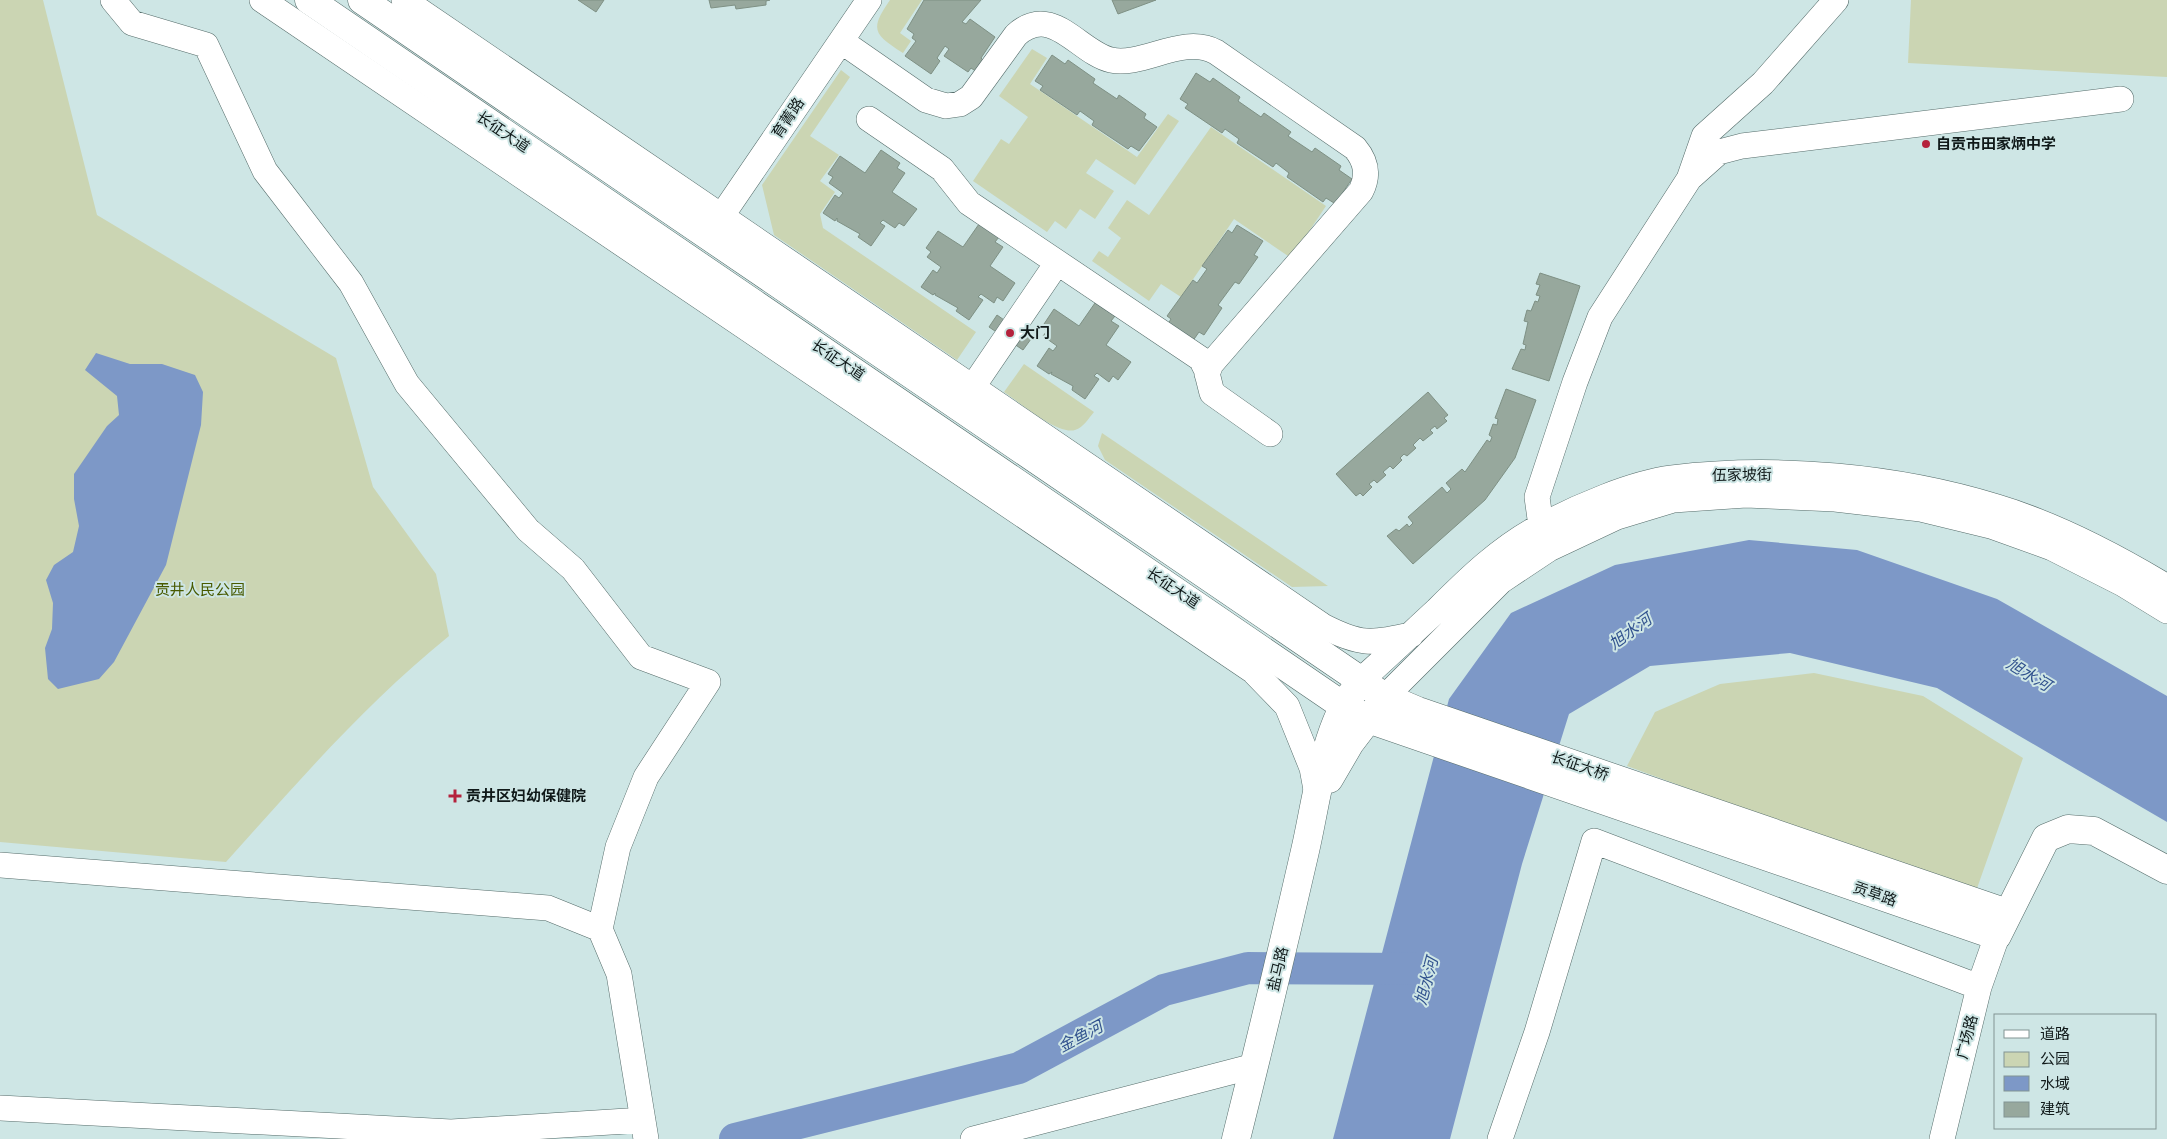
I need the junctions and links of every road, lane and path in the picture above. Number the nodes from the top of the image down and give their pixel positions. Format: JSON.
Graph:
{"nodes":[{"id":1,"x":113,"y":0,"type":"edge"},
{"id":2,"x":262,"y":0,"type":"edge"},
{"id":3,"x":309,"y":0,"type":"edge"},
{"id":4,"x":362,"y":0,"type":"edge"},
{"id":5,"x":404,"y":0,"type":"edge"},
{"id":6,"x":869,"y":0,"type":"edge"},
{"id":7,"x":1836,"y":0,"type":"edge"},
{"id":8,"x":841,"y":41,"type":"junction"},
{"id":9,"x":2121,"y":99,"type":"dead end"},
{"id":10,"x":869,"y":119,"type":"dead end"},
{"id":11,"x":1689,"y":179,"type":"junction"},
{"id":12,"x":714,"y":226,"type":"junction"},
{"id":13,"x":1058,"y":263,"type":"junction"},
{"id":14,"x":1228,"y":344,"type":"junction"},
{"id":15,"x":1192,"y":353,"type":"junction"},
{"id":16,"x":1207,"y":374,"type":"junction"},
{"id":17,"x":972,"y":388,"type":"junction"},
{"id":18,"x":1270,"y":434,"type":"dead end"},
{"id":19,"x":1545,"y":537,"type":"junction"},
{"id":20,"x":2167,"y":587,"type":"edge"},
{"id":21,"x":2167,"y":611,"type":"edge"},
{"id":22,"x":1411,"y":635,"type":"junction"},
{"id":23,"x":1362,"y":680,"type":"junction"},
{"id":24,"x":1385,"y":696,"type":"junction"},
{"id":25,"x":1342,"y":705,"type":"junction"},
{"id":26,"x":1368,"y":719,"type":"junction"},
{"id":27,"x":1414,"y":722,"type":"junction"},
{"id":28,"x":1318,"y":798,"type":"junction"},
{"id":29,"x":1736,"y":832,"type":"joint"},
{"id":30,"x":0,"y":865,"type":"edge"},
{"id":31,"x":2167,"y":870,"type":"edge"},
{"id":32,"x":2002,"y":925,"type":"junction"},
{"id":33,"x":600,"y":929,"type":"junction"},
{"id":34,"x":1979,"y":987,"type":"junction"},
{"id":35,"x":1254,"y":1066,"type":"junction"},
{"id":36,"x":0,"y":1108,"type":"edge"},
{"id":37,"x":644,"y":1129,"type":"edge"},
{"id":38,"x":973,"y":1139,"type":"edge"},
{"id":39,"x":1236,"y":1139,"type":"edge"},
{"id":40,"x":1500,"y":1139,"type":"edge"},
{"id":41,"x":1942,"y":1139,"type":"edge"}],
"edges":[{"from":1,"to":33,"type":"street"},
{"from":2,"to":28,"type":"street"},
{"from":3,"to":25,"type":"main road","name":"长征大道"},
{"from":4,"to":12,"type":"main road","name":"长征大道"},
{"from":5,"to":12,"type":"street"},
{"from":6,"to":8,"type":"street","name":"育菁路"},
{"from":7,"to":11,"type":"street"},
{"from":8,"to":12,"type":"street","name":"育菁路"},
{"from":8,"to":14,"type":"street"},
{"from":9,"to":11,"type":"street"},
{"from":10,"to":13,"type":"street"},
{"from":11,"to":19,"type":"street"},
{"from":12,"to":17,"type":"street"},
{"from":12,"to":23,"type":"main road","name":"长征大道"},
{"from":13,"to":15,"type":"street"},
{"from":13,"to":17,"type":"street"},
{"from":14,"to":15,"type":"street"},
{"from":14,"to":16,"type":"street"},
{"from":15,"to":16,"type":"street"},
{"from":16,"to":18,"type":"street"},
{"from":17,"to":22,"type":"street"},
{"from":19,"to":20,"type":"street","name":"伍家坡街"},
{"from":19,"to":21,"type":"street","name":"伍家坡街"},
{"from":19,"to":22,"type":"street","name":"伍家坡街"},
{"from":19,"to":24,"type":"street","name":"伍家坡街"},
{"from":22,"to":23,"type":"street","name":"伍家坡街"},
{"from":23,"to":24,"type":"main road","name":"长征大道"},
{"from":23,"to":25,"type":"main road"},
{"from":24,"to":26,"type":"main road"},
{"from":24,"to":27,"type":"main road","name":"长征大道"},
{"from":25,"to":26,"type":"main road","name":"长征大道"},
{"from":25,"to":28,"type":"main road"},
{"from":26,"to":27,"type":"main road","name":"长征大道"},
{"from":26,"to":28,"type":"main road"},
{"from":27,"to":29,"type":"main road","name":"长征大桥"},
{"from":28,"to":35,"type":"main road","name":"盐马路"},
{"from":29,"to":32,"type":"main road","name":"贡草路"},
{"from":30,"to":33,"type":"street"},
{"from":31,"to":32,"type":"main road"},
{"from":32,"to":34,"type":"street","name":"广场路"},
{"from":33,"to":37,"type":"street"},
{"from":34,"to":40,"type":"street"},
{"from":34,"to":41,"type":"street","name":"广场路"},
{"from":35,"to":38,"type":"street"},
{"from":35,"to":39,"type":"main road","name":"盐马路"},
{"from":36,"to":37,"type":"street"}]}
